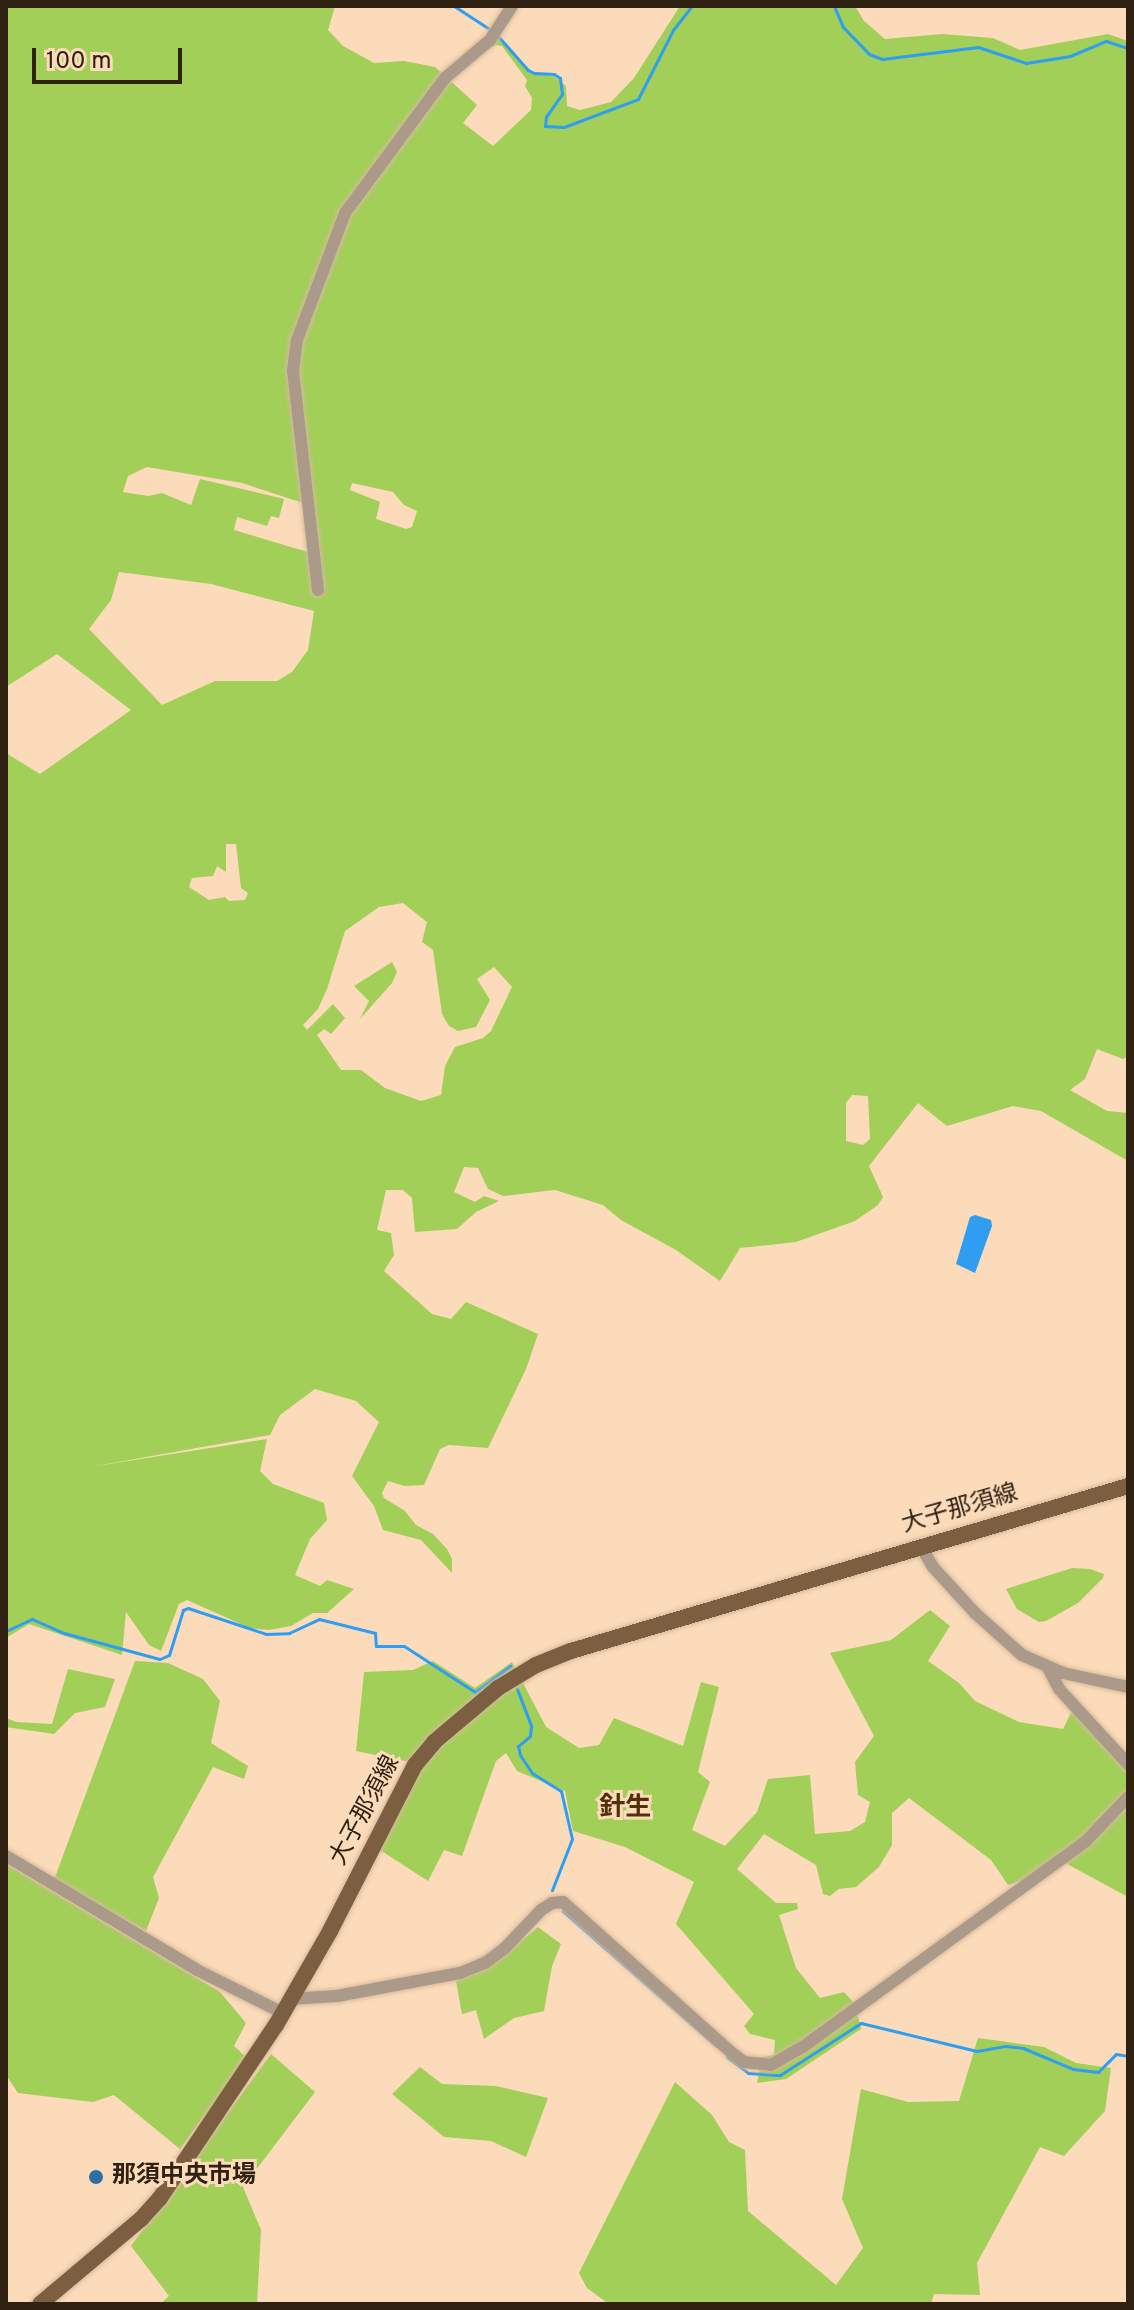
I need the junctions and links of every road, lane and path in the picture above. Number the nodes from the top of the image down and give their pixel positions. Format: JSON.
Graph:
{"nodes":[{"id":1,"x":512,"y":6,"type":"edge"},
{"id":2,"x":318,"y":590,"type":"dead end"},
{"id":3,"x":1128,"y":1486,"type":"edge"},
{"id":4,"x":921,"y":1547,"type":"junction"},
{"id":5,"x":1048,"y":1668,"type":"junction"},
{"id":6,"x":1128,"y":1687,"type":"edge"},
{"id":7,"x":1128,"y":1764,"type":"edge"},
{"id":8,"x":1128,"y":1797,"type":"edge"},
{"id":9,"x":6,"y":1856,"type":"edge"},
{"id":10,"x":286,"y":2006,"type":"junction"},
{"id":11,"x":40,"y":2304,"type":"edge"}],
"edges":[{"from":1,"to":2,"type":"street"},
{"from":3,"to":4,"type":"main road","name":"大子那須線"},
{"from":4,"to":5,"type":"street"},
{"from":4,"to":10,"type":"main road","name":"大子那須線"},
{"from":5,"to":6,"type":"street"},
{"from":5,"to":7,"type":"street"},
{"from":8,"to":10,"type":"street"},
{"from":9,"to":10,"type":"street"},
{"from":10,"to":11,"type":"main road","name":"大子那須線"}]}
